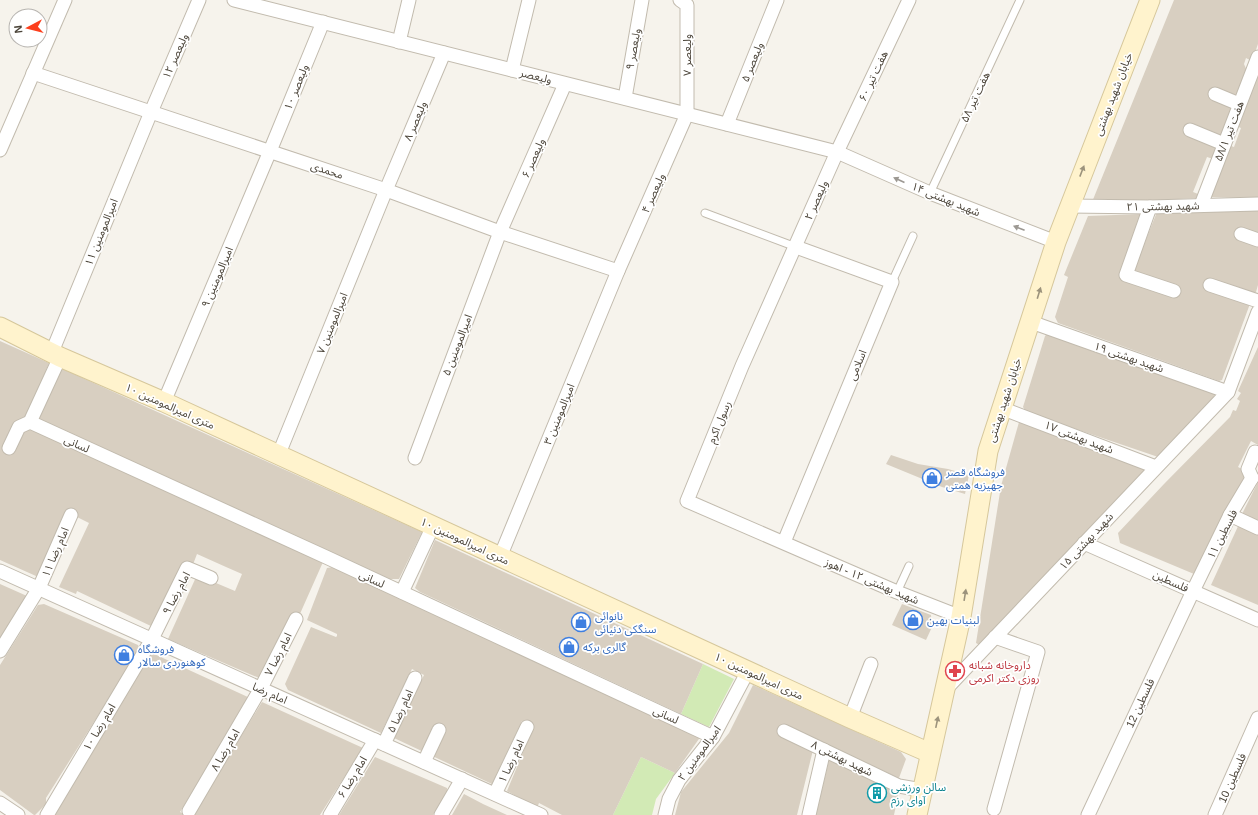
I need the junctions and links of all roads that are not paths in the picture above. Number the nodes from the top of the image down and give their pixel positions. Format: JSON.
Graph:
{"nodes":[{"id":1,"x":65,"y":0,"type":"edge"},
{"id":2,"x":199,"y":0,"type":"edge"},
{"id":3,"x":234,"y":0,"type":"edge"},
{"id":4,"x":409,"y":0,"type":"edge"},
{"id":5,"x":529,"y":0,"type":"edge"},
{"id":6,"x":642,"y":0,"type":"edge"},
{"id":7,"x":680,"y":0,"type":"edge"},
{"id":8,"x":777,"y":0,"type":"edge"},
{"id":9,"x":909,"y":0,"type":"edge"},
{"id":10,"x":1020,"y":0,"type":"edge"},
{"id":11,"x":1150,"y":0,"type":"edge"},
{"id":12,"x":285,"y":6,"type":"edge"},
{"id":13,"x":323,"y":22,"type":"junction"},
{"id":14,"x":399,"y":42,"type":"junction"},
{"id":15,"x":444,"y":53,"type":"junction"},
{"id":16,"x":1258,"y":57,"type":"edge"},
{"id":17,"x":512,"y":70,"type":"junction"},
{"id":18,"x":33,"y":73,"type":"junction"},
{"id":19,"x":565,"y":84,"type":"junction"},
{"id":20,"x":1215,"y":94,"type":"dead end"},
{"id":21,"x":625,"y":98,"type":"junction"},
{"id":22,"x":1239,"y":104,"type":"junction"},
{"id":23,"x":151,"y":112,"type":"junction"},
{"id":24,"x":687,"y":114,"type":"junction"},
{"id":25,"x":727,"y":124,"type":"junction"},
{"id":26,"x":1190,"y":130,"type":"dead end"},
{"id":27,"x":1224,"y":144,"type":"junction"},
{"id":28,"x":0,"y":150,"type":"edge"},
{"id":29,"x":270,"y":151,"type":"junction"},
{"id":30,"x":837,"y":152,"type":"junction"},
{"id":31,"x":386,"y":190,"type":"junction"},
{"id":32,"x":930,"y":193,"type":"junction"},
{"id":33,"x":1258,"y":204,"type":"edge"},
{"id":34,"x":1202,"y":205,"type":"junction"},
{"id":35,"x":1068,"y":206,"type":"junction"},
{"id":36,"x":1150,"y":207,"type":"junction"},
{"id":37,"x":705,"y":213,"type":"dead end"},
{"id":38,"x":500,"y":232,"type":"junction"},
{"id":39,"x":1241,"y":234,"type":"dead end"},
{"id":40,"x":913,"y":236,"type":"dead end"},
{"id":41,"x":1258,"y":240,"type":"edge"},
{"id":42,"x":1056,"y":242,"type":"junction"},
{"id":43,"x":796,"y":247,"type":"junction"},
{"id":44,"x":618,"y":271,"type":"junction"},
{"id":45,"x":892,"y":282,"type":"junction"},
{"id":46,"x":1210,"y":285,"type":"dead end"},
{"id":47,"x":1174,"y":291,"type":"dead end"},
{"id":48,"x":1258,"y":300,"type":"edge"},
{"id":49,"x":1258,"y":312,"type":"edge"},
{"id":50,"x":1031,"y":322,"type":"junction"},
{"id":51,"x":0,"y":327,"type":"edge"},
{"id":52,"x":56,"y":355,"type":"junction"},
{"id":53,"x":1228,"y":392,"type":"junction"},
{"id":54,"x":164,"y":402,"type":"junction"},
{"id":55,"x":1001,"y":408,"type":"junction"},
{"id":56,"x":30,"y":422,"type":"junction"},
{"id":57,"x":9,"y":448,"type":"dead end"},
{"id":58,"x":1258,"y":453,"type":"edge"},
{"id":59,"x":278,"y":456,"type":"junction"},
{"id":60,"x":415,"y":458,"type":"dead end"},
{"id":61,"x":1156,"y":467,"type":"junction"},
{"id":62,"x":1255,"y":477,"type":"edge"},
{"id":63,"x":71,"y":515,"type":"dead end"},
{"id":64,"x":1230,"y":515,"type":"junction"},
{"id":65,"x":433,"y":526,"type":"junction"},
{"id":66,"x":1258,"y":528,"type":"edge"},
{"id":67,"x":784,"y":542,"type":"junction"},
{"id":68,"x":1084,"y":543,"type":"junction"},
{"id":69,"x":500,"y":558,"type":"junction"},
{"id":70,"x":909,"y":566,"type":"dead end"},
{"id":71,"x":0,"y":571,"type":"edge"},
{"id":72,"x":211,"y":578,"type":"dead end"},
{"id":73,"x":39,"y":588,"type":"junction"},
{"id":74,"x":1193,"y":591,"type":"junction"},
{"id":75,"x":402,"y":592,"type":"junction"},
{"id":76,"x":897,"y":592,"type":"junction"},
{"id":77,"x":961,"y":617,"type":"junction"},
{"id":78,"x":296,"y":619,"type":"dead end"},
{"id":79,"x":1258,"y":620,"type":"edge"},
{"id":80,"x":996,"y":637,"type":"junction"},
{"id":81,"x":152,"y":639,"type":"junction"},
{"id":82,"x":0,"y":651,"type":"edge"},
{"id":83,"x":871,"y":664,"type":"dead end"},
{"id":84,"x":748,"y":671,"type":"junction"},
{"id":85,"x":416,"y":678,"type":"dead end"},
{"id":86,"x":261,"y":688,"type":"junction"},
{"id":87,"x":944,"y":691,"type":"junction"},
{"id":88,"x":850,"y":718,"type":"junction"},
{"id":89,"x":1258,"y":718,"type":"edge"},
{"id":90,"x":527,"y":727,"type":"dead end"},
{"id":91,"x":439,"y":730,"type":"dead end"},
{"id":92,"x":784,"y":731,"type":"dead end"},
{"id":93,"x":713,"y":737,"type":"junction"},
{"id":94,"x":380,"y":742,"type":"junction"},
{"id":95,"x":824,"y":750,"type":"junction"},
{"id":96,"x":930,"y":753,"type":"junction"},
{"id":97,"x":424,"y":762,"type":"junction"},
{"id":98,"x":462,"y":779,"type":"junction"},
{"id":99,"x":922,"y":790,"type":"junction"},
{"id":100,"x":495,"y":794,"type":"junction"},
{"id":101,"x":0,"y":803,"type":"edge"},
{"id":102,"x":994,"y":809,"type":"dead end"},
{"id":103,"x":189,"y":811,"type":"dead end"},
{"id":104,"x":18,"y":815,"type":"edge"},
{"id":105,"x":47,"y":815,"type":"edge"},
{"id":106,"x":330,"y":815,"type":"edge"},
{"id":107,"x":441,"y":815,"type":"edge"},
{"id":108,"x":541,"y":815,"type":"edge"},
{"id":109,"x":665,"y":815,"type":"edge"},
{"id":110,"x":809,"y":815,"type":"edge"},
{"id":111,"x":916,"y":815,"type":"edge"},
{"id":112,"x":1088,"y":815,"type":"edge"},
{"id":113,"x":1215,"y":815,"type":"edge"}],
"edges":[{"from":1,"to":18,"type":"street"},
{"from":2,"to":23,"type":"street","name":"ولیعصر ۱۲"},
{"from":3,"to":12,"type":"street","name":"ولیعصر"},
{"from":4,"to":14,"type":"street"},
{"from":5,"to":17,"type":"street"},
{"from":6,"to":21,"type":"street","name":"ولیعصر ۹"},
{"from":7,"to":24,"type":"street","name":"ولیعصر ۷"},
{"from":8,"to":25,"type":"street","name":"ولیعصر ۵"},
{"from":9,"to":30,"type":"street","name":"هفت تیر ۶۰"},
{"from":10,"to":32,"type":"lane","name":"هفت تیر ۵۸"},
{"from":35,"to":11,"type":"street","name":"خیابان شهید بهشتی","one_way":true},
{"from":12,"to":13,"type":"street","name":"ولیعصر"},
{"from":13,"to":14,"type":"street","name":"ولیعصر"},
{"from":13,"to":29,"type":"street","name":"ولیعصر ۱۰"},
{"from":14,"to":15,"type":"street","name":"ولیعصر"},
{"from":15,"to":17,"type":"street","name":"ولیعصر"},
{"from":15,"to":31,"type":"street","name":"ولیعصر ۸"},
{"from":16,"to":22,"type":"street","name":"هفت تیر ۵۸/۱"},
{"from":17,"to":19,"type":"street","name":"ولیعصر"},
{"from":18,"to":23,"type":"street","name":"محمدی"},
{"from":18,"to":28,"type":"street"},
{"from":19,"to":21,"type":"street","name":"ولیعصر"},
{"from":19,"to":38,"type":"street","name":"ولیعصر ۶"},
{"from":20,"to":22,"type":"street"},
{"from":21,"to":24,"type":"street","name":"ولیعصر"},
{"from":22,"to":27,"type":"street","name":"هفت تیر ۵۸/۱"},
{"from":23,"to":29,"type":"street","name":"محمدی"},
{"from":23,"to":52,"type":"street","name":"امیرالمومنین ۱۱"},
{"from":24,"to":25,"type":"street","name":"ولیعصر"},
{"from":24,"to":44,"type":"street","name":"ولیعصر ۴"},
{"from":25,"to":30,"type":"street","name":"ولیعصر"},
{"from":26,"to":27,"type":"street"},
{"from":27,"to":34,"type":"street","name":"هفت تیر ۵۸/۱"},
{"from":29,"to":31,"type":"street","name":"محمدی"},
{"from":29,"to":54,"type":"street","name":"امیرالمومنین ۹"},
{"from":32,"to":30,"type":"street","name":"شهید بهشتی ۱۴","one_way":true},
{"from":30,"to":43,"type":"street","name":"ولیعصر ۲"},
{"from":31,"to":38,"type":"street","name":"محمدی"},
{"from":31,"to":59,"type":"street","name":"امیرالمومنین ۷"},
{"from":42,"to":32,"type":"street","name":"شهید بهشتی ۱۴","one_way":true},
{"from":33,"to":34,"type":"street","name":"شهید بهشتی ۲۱"},
{"from":34,"to":36,"type":"street","name":"شهید بهشتی ۲۱"},
{"from":35,"to":36,"type":"street","name":"شهید بهشتی ۲۱"},
{"from":35,"to":42,"type":"street","name":"خیابان شهید بهشتی"},
{"from":36,"to":47,"type":"street"},
{"from":37,"to":43,"type":"lane"},
{"from":38,"to":44,"type":"street","name":"محمدی"},
{"from":38,"to":60,"type":"street","name":"امیرالمومنین ۵"},
{"from":39,"to":41,"type":"street"},
{"from":40,"to":45,"type":"lane"},
{"from":50,"to":42,"type":"street","name":"خیابان شهید بهشتی","one_way":true},
{"from":43,"to":45,"type":"street"},
{"from":43,"to":67,"type":"street","name":"رسول اکرم"},
{"from":44,"to":69,"type":"street","name":"امیرالمومنین ۳"},
{"from":45,"to":67,"type":"street","name":"اسلامی"},
{"from":46,"to":48,"type":"street"},
{"from":49,"to":53,"type":"street"},
{"from":50,"to":53,"type":"street","name":"شهید بهشتی ۱۹"},
{"from":50,"to":55,"type":"street","name":"خیابان شهید بهشتی"},
{"from":51,"to":52,"type":"street","name":"۱۰ متری امیرالمومنین"},
{"from":52,"to":54,"type":"street","name":"۱۰ متری امیرالمومنین"},
{"from":52,"to":56,"type":"street","name":"امیرالمومنین ۱۱"},
{"from":53,"to":61,"type":"street","name":"شهید بهشتی ۱۵"},
{"from":54,"to":59,"type":"street","name":"۱۰ متری امیرالمومنین"},
{"from":55,"to":61,"type":"street","name":"شهید بهشتی ۱۷"},
{"from":77,"to":55,"type":"street","name":"خیابان شهید بهشتی","one_way":true},
{"from":56,"to":57,"type":"street"},
{"from":56,"to":75,"type":"street","name":"لسانی"},
{"from":58,"to":62,"type":"street","name":"فلسطین ۱۱"},
{"from":59,"to":65,"type":"street","name":"۱۰ متری امیرالمومنین"},
{"from":61,"to":68,"type":"street","name":"شهید بهشتی ۱۵"},
{"from":62,"to":64,"type":"street","name":"فلسطین ۱۱"},
{"from":63,"to":73,"type":"street","name":"امام رضا ۱۱"},
{"from":64,"to":66,"type":"street"},
{"from":64,"to":74,"type":"street","name":"فلسطین ۱۱"},
{"from":65,"to":69,"type":"street","name":"۱۰ متری امیرالمومنین"},
{"from":65,"to":75,"type":"street"},
{"from":67,"to":76,"type":"street","name":"شهید بهشتی ۱۲ - اهوز"},
{"from":68,"to":74,"type":"street","name":"فلسطین"},
{"from":68,"to":80,"type":"street","name":"شهید بهشتی ۱۵"},
{"from":69,"to":84,"type":"street","name":"۱۰ متری امیرالمومنین"},
{"from":70,"to":76,"type":"lane"},
{"from":71,"to":73,"type":"street","name":"امام رضا"},
{"from":72,"to":81,"type":"street","name":"امام رضا ۹"},
{"from":73,"to":81,"type":"street","name":"امام رضا"},
{"from":73,"to":82,"type":"street","name":"امام رضا ۱۱"},
{"from":74,"to":79,"type":"street","name":"فلسطین"},
{"from":74,"to":112,"type":"street","name":"فلسطین 12"},
{"from":75,"to":93,"type":"street","name":"لسانی"},
{"from":76,"to":77,"type":"street","name":"شهید بهشتی ۱۲ - اهوز"},
{"from":77,"to":87,"type":"street","name":"خیابان شهید بهشتی"},
{"from":78,"to":86,"type":"street","name":"امام رضا ۷"},
{"from":80,"to":87,"type":"street","name":"شهید بهشتی ۱۵"},
{"from":80,"to":102,"type":"street"},
{"from":81,"to":86,"type":"street","name":"امام رضا"},
{"from":81,"to":105,"type":"street","name":"امام رضا ۱۰"},
{"from":83,"to":88,"type":"street"},
{"from":84,"to":88,"type":"street","name":"۱۰ متری امیرالمومنین"},
{"from":84,"to":93,"type":"street","name":"امیرالمومنین ۲"},
{"from":85,"to":94,"type":"street","name":"امام رضا ۵"},
{"from":86,"to":94,"type":"street","name":"امام رضا"},
{"from":86,"to":103,"type":"street","name":"امام رضا ۸"},
{"from":96,"to":87,"type":"street","name":"خیابان شهید بهشتی","one_way":true},
{"from":88,"to":96,"type":"street","name":"۱۰ متری امیرالمومنین"},
{"from":89,"to":113,"type":"street","name":"فلسطین 10"},
{"from":90,"to":100,"type":"street","name":"امام رضا ۱"},
{"from":91,"to":97,"type":"street"},
{"from":92,"to":95,"type":"street","name":"شهید بهشتی ۸"},
{"from":93,"to":109,"type":"street","name":"امیرالمومنین ۲"},
{"from":94,"to":97,"type":"street","name":"امام رضا"},
{"from":94,"to":106,"type":"street","name":"امام رضا ۶"},
{"from":95,"to":99,"type":"street","name":"شهید بهشتی ۸"},
{"from":95,"to":110,"type":"street"},
{"from":96,"to":99,"type":"street","name":"خیابان شهید بهشتی"},
{"from":97,"to":98,"type":"street","name":"امام رضا"},
{"from":98,"to":100,"type":"street","name":"امام رضا"},
{"from":98,"to":107,"type":"street"},
{"from":99,"to":111,"type":"street","name":"خیابان شهید بهشتی"},
{"from":100,"to":108,"type":"street","name":"امام رضا"},
{"from":101,"to":104,"type":"street"}]}
